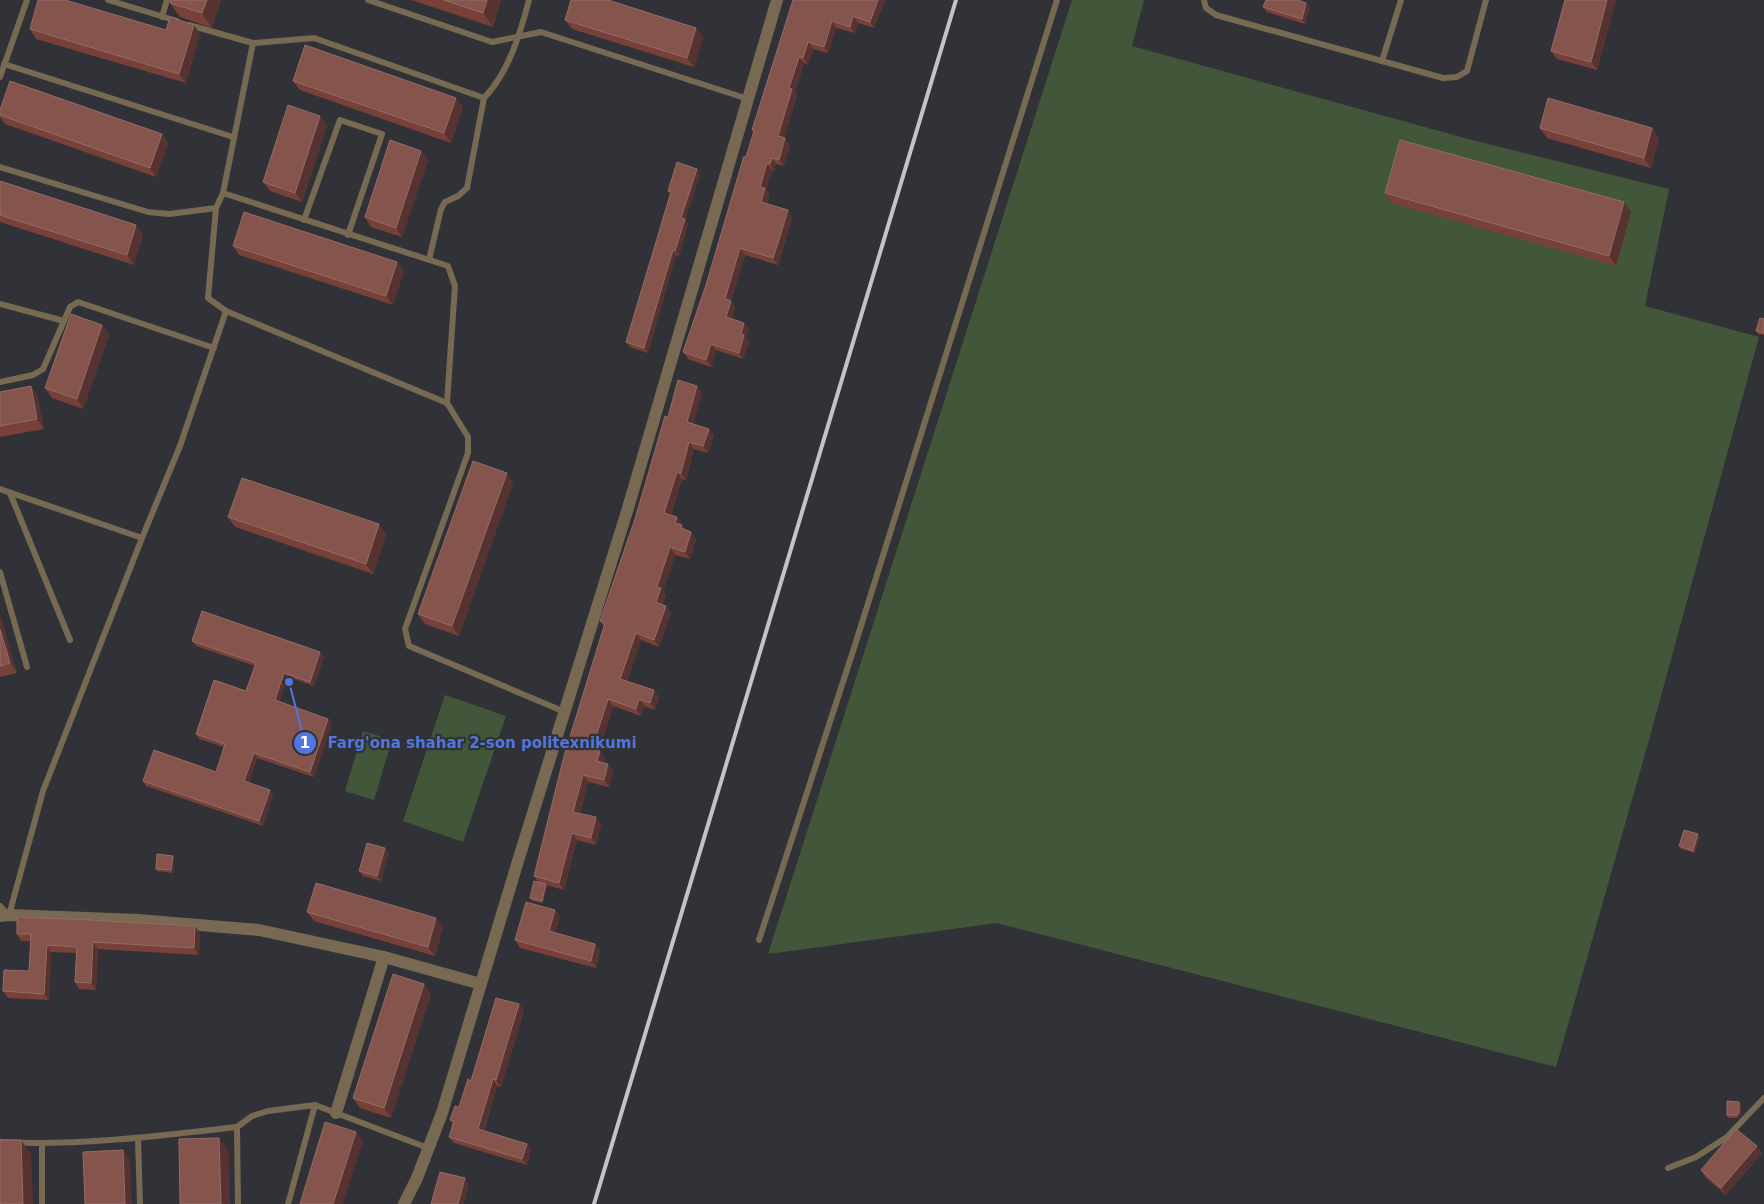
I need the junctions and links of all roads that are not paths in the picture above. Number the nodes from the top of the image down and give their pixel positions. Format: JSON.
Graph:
{"nodes":[{"id":1,"x":27,"y":0,"type":"edge"},
{"id":2,"x":108,"y":0,"type":"edge"},
{"id":3,"x":167,"y":0,"type":"edge"},
{"id":4,"x":368,"y":0,"type":"edge"},
{"id":5,"x":529,"y":0,"type":"edge"},
{"id":6,"x":777,"y":0,"type":"edge"},
{"id":7,"x":1057,"y":0,"type":"edge"},
{"id":8,"x":1204,"y":0,"type":"edge"},
{"id":9,"x":1401,"y":0,"type":"edge"},
{"id":10,"x":1486,"y":0,"type":"edge"},
{"id":11,"x":162,"y":17,"type":"junction"},
{"id":12,"x":519,"y":36,"type":"junction"},
{"id":13,"x":253,"y":43,"type":"junction"},
{"id":14,"x":1382,"y":61,"type":"junction"},
{"id":15,"x":4,"y":64,"type":"junction"},
{"id":16,"x":0,"y":77,"type":"edge"},
{"id":17,"x":484,"y":98,"type":"junction"},
{"id":18,"x":748,"y":99,"type":"junction"},
{"id":19,"x":233,"y":138,"type":"junction"},
{"id":20,"x":0,"y":167,"type":"edge"},
{"id":21,"x":223,"y":193,"type":"junction"},
{"id":22,"x":216,"y":208,"type":"junction"},
{"id":23,"x":304,"y":220,"type":"junction"},
{"id":24,"x":348,"y":235,"type":"junction"},
{"id":25,"x":429,"y":260,"type":"junction"},
{"id":26,"x":0,"y":304,"type":"edge"},
{"id":27,"x":226,"y":311,"type":"junction"},
{"id":28,"x":64,"y":321,"type":"junction"},
{"id":29,"x":214,"y":348,"type":"junction"},
{"id":30,"x":0,"y":382,"type":"edge"},
{"id":31,"x":447,"y":403,"type":"junction"},
{"id":32,"x":0,"y":489,"type":"edge"},
{"id":33,"x":10,"y":493,"type":"junction"},
{"id":34,"x":142,"y":538,"type":"junction"},
{"id":35,"x":0,"y":572,"type":"edge"},
{"id":36,"x":70,"y":640,"type":"dead end"},
{"id":37,"x":27,"y":667,"type":"dead end"},
{"id":38,"x":565,"y":712,"type":"junction"},
{"id":39,"x":3,"y":912,"type":"edge"},
{"id":40,"x":759,"y":940,"type":"dead end"},
{"id":41,"x":384,"y":957,"type":"junction"},
{"id":42,"x":481,"y":984,"type":"junction"},
{"id":43,"x":1764,"y":1098,"type":"edge"},
{"id":44,"x":315,"y":1105,"type":"junction"},
{"id":45,"x":336,"y":1113,"type":"junction"},
{"id":46,"x":237,"y":1127,"type":"junction"},
{"id":47,"x":138,"y":1139,"type":"junction"},
{"id":48,"x":0,"y":1142,"type":"edge"},
{"id":49,"x":42,"y":1144,"type":"junction"},
{"id":50,"x":428,"y":1148,"type":"junction"},
{"id":51,"x":1668,"y":1168,"type":"dead end"},
{"id":52,"x":42,"y":1204,"type":"edge"},
{"id":53,"x":140,"y":1204,"type":"edge"},
{"id":54,"x":238,"y":1204,"type":"edge"},
{"id":55,"x":288,"y":1204,"type":"edge"},
{"id":56,"x":404,"y":1204,"type":"edge"}],
"edges":[{"from":1,"to":15,"type":"lane"},
{"from":2,"to":11,"type":"lane"},
{"from":3,"to":11,"type":"lane"},
{"from":4,"to":12,"type":"lane"},
{"from":5,"to":12,"type":"lane"},
{"from":6,"to":18,"type":"street"},
{"from":7,"to":40,"type":"lane"},
{"from":8,"to":14,"type":"lane"},
{"from":9,"to":14,"type":"lane"},
{"from":10,"to":14,"type":"lane"},
{"from":11,"to":13,"type":"lane"},
{"from":12,"to":17,"type":"lane"},
{"from":12,"to":18,"type":"lane"},
{"from":13,"to":17,"type":"lane"},
{"from":13,"to":19,"type":"lane"},
{"from":15,"to":16,"type":"lane"},
{"from":15,"to":19,"type":"lane"},
{"from":17,"to":25,"type":"lane"},
{"from":18,"to":38,"type":"street"},
{"from":19,"to":21,"type":"lane"},
{"from":20,"to":22,"type":"lane"},
{"from":21,"to":22,"type":"lane"},
{"from":21,"to":23,"type":"lane"},
{"from":22,"to":27,"type":"lane"},
{"from":23,"to":24,"type":"lane"},
{"from":23,"to":24,"type":"lane"},
{"from":24,"to":25,"type":"lane"},
{"from":25,"to":31,"type":"lane"},
{"from":26,"to":28,"type":"lane"},
{"from":27,"to":29,"type":"lane"},
{"from":27,"to":31,"type":"lane"},
{"from":28,"to":29,"type":"lane"},
{"from":28,"to":30,"type":"lane"},
{"from":29,"to":34,"type":"lane"},
{"from":31,"to":38,"type":"lane"},
{"from":32,"to":33,"type":"lane"},
{"from":33,"to":34,"type":"lane"},
{"from":33,"to":36,"type":"lane"},
{"from":34,"to":39,"type":"lane"},
{"from":35,"to":37,"type":"lane"},
{"from":38,"to":42,"type":"street"},
{"from":39,"to":41,"type":"street"},
{"from":41,"to":42,"type":"street"},
{"from":41,"to":45,"type":"street"},
{"from":42,"to":50,"type":"street"},
{"from":43,"to":51,"type":"lane"},
{"from":44,"to":45,"type":"lane"},
{"from":44,"to":46,"type":"lane"},
{"from":44,"to":55,"type":"lane"},
{"from":45,"to":50,"type":"lane"},
{"from":46,"to":47,"type":"lane"},
{"from":46,"to":54,"type":"lane"},
{"from":47,"to":49,"type":"lane"},
{"from":47,"to":53,"type":"lane"},
{"from":48,"to":49,"type":"lane"},
{"from":49,"to":52,"type":"lane"},
{"from":50,"to":56,"type":"street"}]}
